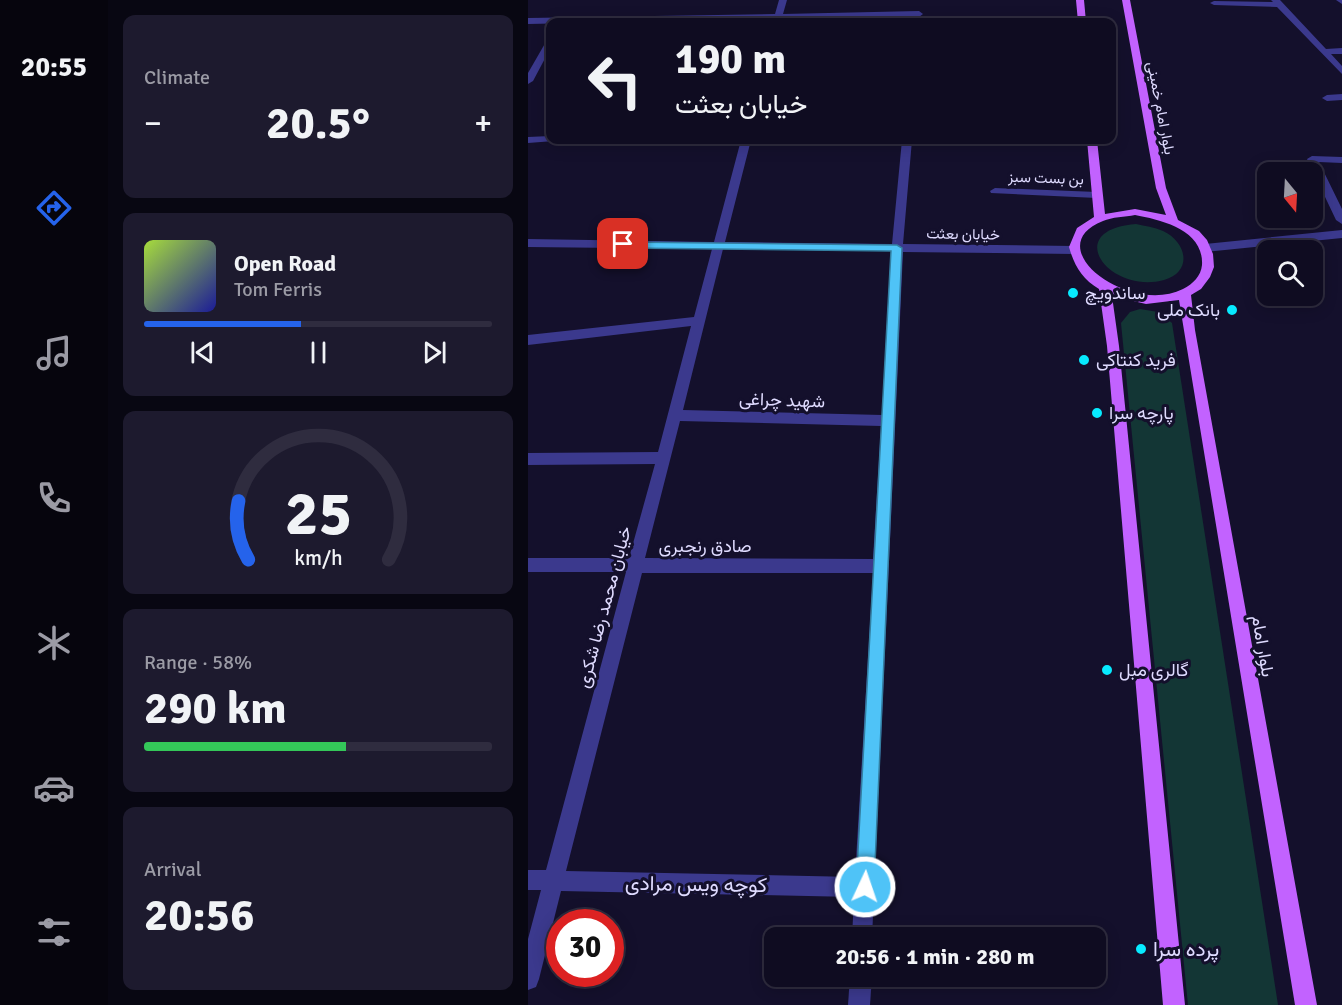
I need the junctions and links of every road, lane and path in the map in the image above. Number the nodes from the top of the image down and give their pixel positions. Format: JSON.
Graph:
{"nodes":[{"id":1,"x":783,"y":0,"type":"edge"},
{"id":2,"x":1080,"y":0,"type":"edge"},
{"id":3,"x":1126,"y":0,"type":"edge"},
{"id":4,"x":1278,"y":2,"type":"edge"},
{"id":5,"x":1214,"y":3,"type":"dead end"},
{"id":6,"x":919,"y":15,"type":"edge"},
{"id":7,"x":778,"y":18,"type":"edge"},
{"id":8,"x":813,"y":18,"type":"edge"},
{"id":9,"x":1082,"y":18,"type":"edge"},
{"id":10,"x":528,"y":21,"type":"edge"},
{"id":11,"x":546,"y":21,"type":"edge"},
{"id":12,"x":1342,"y":51,"type":"edge"},
{"id":13,"x":1324,"y":52,"type":"junction"},
{"id":14,"x":546,"y":55,"type":"edge"},
{"id":15,"x":1342,"y":71,"type":"edge"},
{"id":16,"x":528,"y":81,"type":"edge"},
{"id":17,"x":1342,"y":97,"type":"edge"},
{"id":18,"x":1327,"y":98,"type":"dead end"},
{"id":19,"x":546,"y":139,"type":"edge"},
{"id":20,"x":528,"y":140,"type":"edge"},
{"id":21,"x":745,"y":144,"type":"edge"},
{"id":22,"x":907,"y":144,"type":"edge"},
{"id":23,"x":1092,"y":144,"type":"edge"},
{"id":24,"x":1342,"y":160,"type":"edge"},
{"id":25,"x":995,"y":191,"type":"dead end"},
{"id":26,"x":1097,"y":195,"type":"junction"},
{"id":27,"x":1100,"y":217,"type":"junction"},
{"id":28,"x":1173,"y":220,"type":"junction"},
{"id":29,"x":1342,"y":220,"type":"edge"},
{"id":30,"x":1342,"y":234,"type":"edge"},
{"id":31,"x":528,"y":243,"type":"edge"},
{"id":32,"x":718,"y":246,"type":"junction"},
{"id":33,"x":897,"y":248,"type":"junction"},
{"id":34,"x":1205,"y":248,"type":"junction"},
{"id":35,"x":1074,"y":250,"type":"junction"},
{"id":36,"x":1105,"y":289,"type":"junction"},
{"id":37,"x":1185,"y":294,"type":"junction"},
{"id":38,"x":698,"y":321,"type":"junction"},
{"id":39,"x":528,"y":340,"type":"edge"},
{"id":40,"x":674,"y":414,"type":"junction"},
{"id":41,"x":888,"y":421,"type":"junction"},
{"id":42,"x":663,"y":458,"type":"junction"},
{"id":43,"x":528,"y":459,"type":"edge"},
{"id":44,"x":528,"y":565,"type":"edge"},
{"id":45,"x":635,"y":565,"type":"junction"},
{"id":46,"x":881,"y":566,"type":"junction"},
{"id":47,"x":528,"y":880,"type":"edge"},
{"id":48,"x":553,"y":881,"type":"junction"},
{"id":49,"x":865,"y":887,"type":"junction"},
{"id":50,"x":863,"y":927,"type":"edge"},
{"id":51,"x":528,"y":979,"type":"edge"},
{"id":52,"x":860,"y":987,"type":"edge"},
{"id":53,"x":859,"y":1005,"type":"edge"},
{"id":54,"x":1174,"y":1005,"type":"edge"},
{"id":55,"x":1306,"y":1005,"type":"edge"}],
"edges":[{"from":1,"to":7,"type":"street"},
{"from":2,"to":9,"type":"main road"},
{"from":3,"to":28,"type":"main road","name":"بلوار امام خمینی"},
{"from":4,"to":5,"type":"street"},
{"from":4,"to":13,"type":"street"},
{"from":6,"to":8,"type":"street"},
{"from":10,"to":11,"type":"street"},
{"from":12,"to":13,"type":"street"},
{"from":13,"to":15,"type":"street"},
{"from":14,"to":16,"type":"street"},
{"from":17,"to":18,"type":"street"},
{"from":19,"to":20,"type":"street"},
{"from":21,"to":32,"type":"street","name":"خیابان محمد رضا شکری"},
{"from":22,"to":33,"type":"street"},
{"from":23,"to":26,"type":"main road"},
{"from":24,"to":29,"type":"street"},
{"from":25,"to":26,"type":"street","name":"بن بست سبز"},
{"from":26,"to":27,"type":"main road"},
{"from":27,"to":28,"type":"main road"},
{"from":27,"to":35,"type":"main road"},
{"from":28,"to":34,"type":"main road"},
{"from":30,"to":34,"type":"street"},
{"from":31,"to":32,"type":"street","name":"خیابان بعثت"},
{"from":32,"to":33,"type":"street","name":"خیابان بعثت"},
{"from":32,"to":38,"type":"street","name":"خیابان محمد رضا شکری"},
{"from":33,"to":35,"type":"street","name":"خیابان بعثت"},
{"from":33,"to":41,"type":"street"},
{"from":34,"to":37,"type":"main road"},
{"from":35,"to":36,"type":"main road"},
{"from":36,"to":37,"type":"main road"},
{"from":36,"to":54,"type":"main road"},
{"from":37,"to":55,"type":"main road","name":"بلوار امام"},
{"from":38,"to":39,"type":"street"},
{"from":38,"to":40,"type":"street","name":"خیابان محمد رضا شکری"},
{"from":40,"to":41,"type":"street","name":"شهید چراغی"},
{"from":40,"to":42,"type":"street","name":"خیابان محمد رضا شکری"},
{"from":41,"to":46,"type":"street"},
{"from":42,"to":43,"type":"street"},
{"from":42,"to":45,"type":"street","name":"خیابان محمد رضا شکری"},
{"from":44,"to":45,"type":"street","name":"صادق رنجبری"},
{"from":45,"to":46,"type":"street","name":"صادق رنجبری"},
{"from":45,"to":48,"type":"street","name":"خیابان محمد رضا شکری"},
{"from":46,"to":49,"type":"street"},
{"from":47,"to":48,"type":"street","name":"کوچه ویس مرادی"},
{"from":48,"to":49,"type":"street","name":"کوچه ویس مرادی"},
{"from":48,"to":51,"type":"street","name":"خیابان محمد رضا شکری"},
{"from":49,"to":50,"type":"street"},
{"from":52,"to":53,"type":"street"}]}
